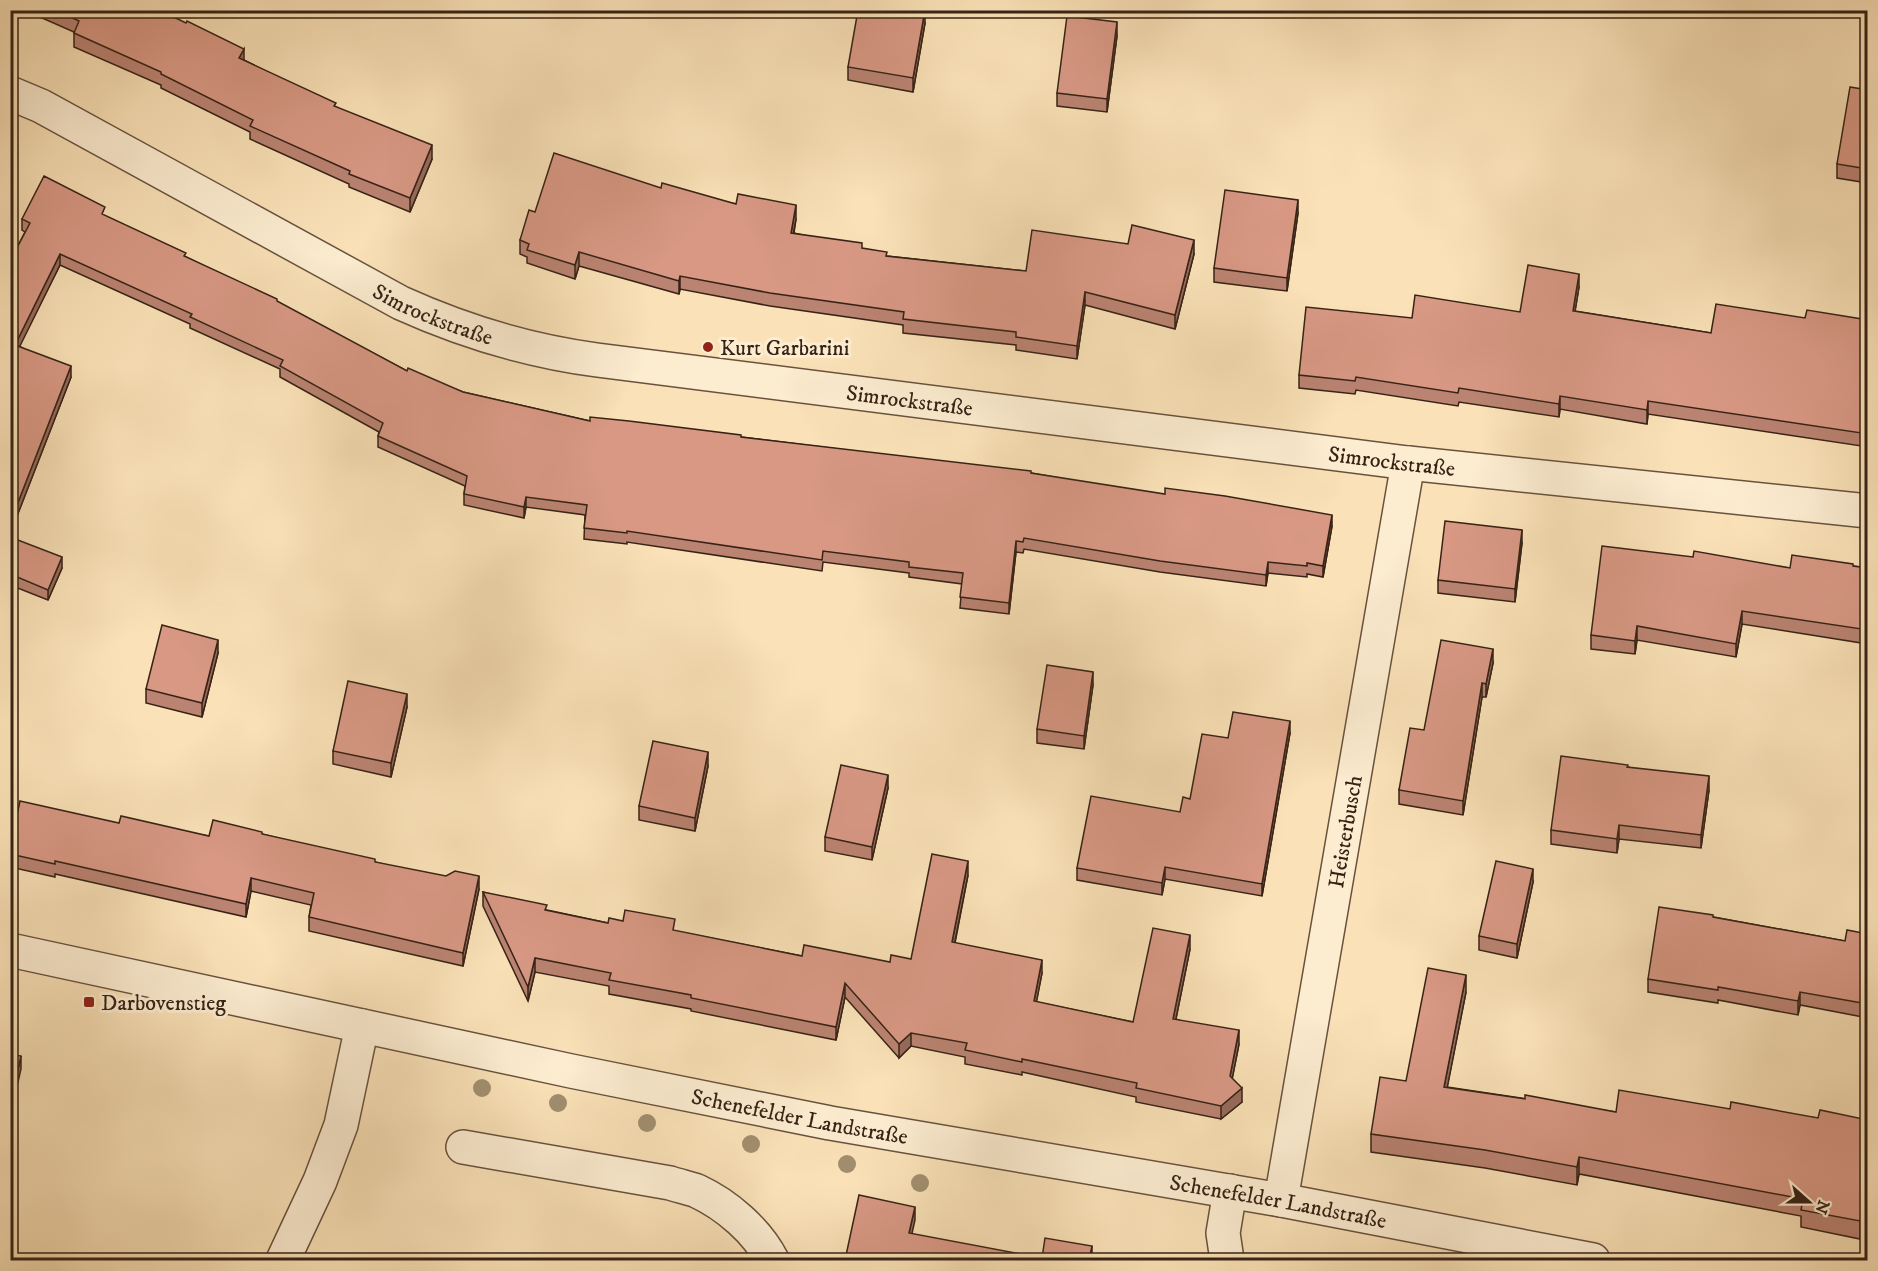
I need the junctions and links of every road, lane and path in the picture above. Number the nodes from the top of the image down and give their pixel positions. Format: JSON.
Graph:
{"nodes":[{"id":1,"x":10,"y":93,"type":"edge"},
{"id":2,"x":1408,"y":463,"type":"junction"},
{"id":3,"x":1868,"y":510,"type":"edge"},
{"id":4,"x":10,"y":950,"type":"edge"},
{"id":5,"x":362,"y":1026,"type":"junction"},
{"id":6,"x":463,"y":1147,"type":"dead end"},
{"id":7,"x":1230,"y":1191,"type":"junction"},
{"id":8,"x":1281,"y":1200,"type":"junction"},
{"id":9,"x":283,"y":1260,"type":"edge"},
{"id":10,"x":772,"y":1260,"type":"edge"},
{"id":11,"x":1227,"y":1260,"type":"edge"},
{"id":12,"x":1593,"y":1260,"type":"edge"}],
"edges":[{"from":1,"to":2,"type":"street","name":"Simrockstraße"},
{"from":2,"to":3,"type":"street","name":"Simrockstraße"},
{"from":2,"to":8,"type":"street","name":"Heisterbusch"},
{"from":4,"to":5,"type":"street","name":"Schenefelder Landstraße"},
{"from":5,"to":7,"type":"street","name":"Schenefelder Landstraße"},
{"from":5,"to":9,"type":"street"},
{"from":6,"to":10,"type":"street"},
{"from":7,"to":8,"type":"street","name":"Schenefelder Landstraße"},
{"from":7,"to":11,"type":"street"},
{"from":8,"to":12,"type":"street","name":"Schenefelder Landstraße"}]}
